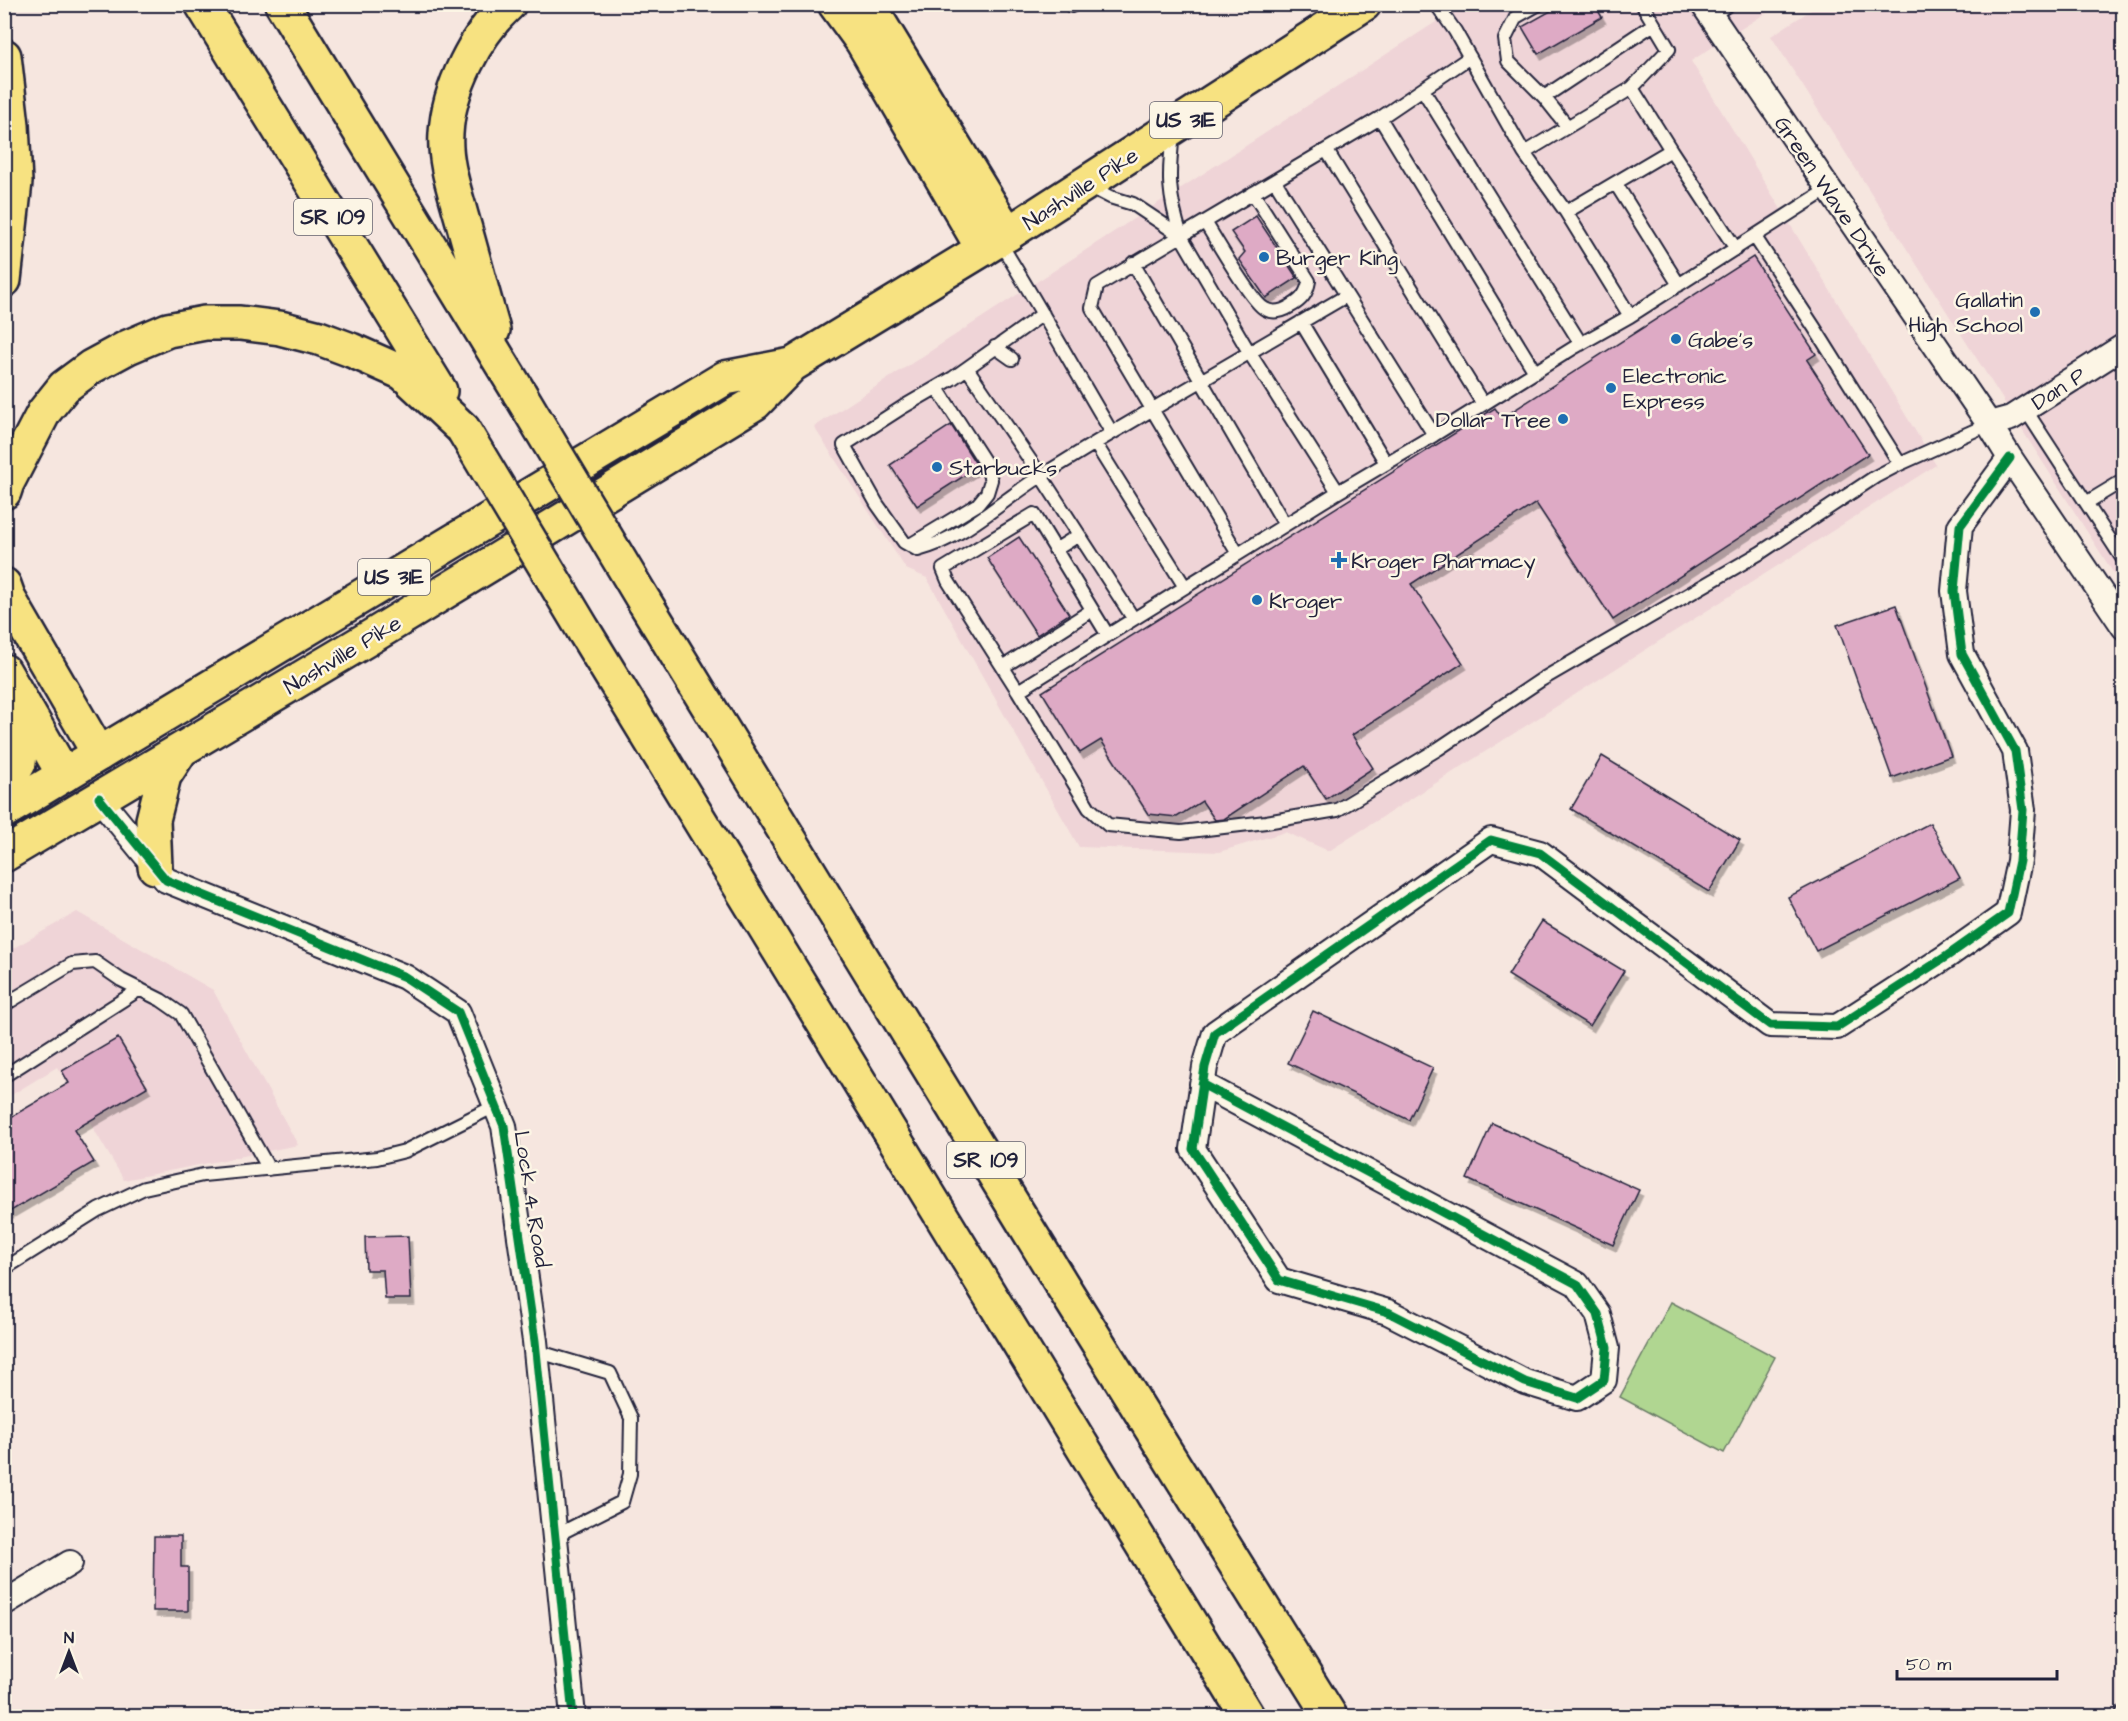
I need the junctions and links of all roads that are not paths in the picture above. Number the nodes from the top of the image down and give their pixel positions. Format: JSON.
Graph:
{"nodes":[{"id":1,"x":202,"y":4,"type":"edge"},
{"id":2,"x":282,"y":4,"type":"edge"},
{"id":3,"x":509,"y":4,"type":"edge"},
{"id":4,"x":835,"y":4,"type":"edge"},
{"id":5,"x":868,"y":4,"type":"edge"},
{"id":6,"x":1070,"y":4,"type":"edge"},
{"id":7,"x":1075,"y":4,"type":"edge"},
{"id":8,"x":1364,"y":4,"type":"edge"},
{"id":9,"x":1436,"y":4,"type":"edge"},
{"id":10,"x":1539,"y":4,"type":"edge"},
{"id":11,"x":1642,"y":4,"type":"edge"},
{"id":12,"x":1714,"y":8,"type":"edge"},
{"id":13,"x":1654,"y":24,"type":"junction"},
{"id":14,"x":4,"y":56,"type":"edge"},
{"id":15,"x":1470,"y":57,"type":"junction"},
{"id":16,"x":1632,"y":88,"type":"junction"},
{"id":17,"x":1423,"y":90,"type":"junction"},
{"id":18,"x":1544,"y":97,"type":"junction"},
{"id":19,"x":1380,"y":118,"type":"junction"},
{"id":20,"x":1567,"y":126,"type":"junction"},
{"id":21,"x":1174,"y":127,"type":"junction"},
{"id":22,"x":1671,"y":150,"type":"junction"},
{"id":23,"x":1327,"y":151,"type":"junction"},
{"id":24,"x":1524,"y":153,"type":"junction"},
{"id":25,"x":1275,"y":181,"type":"junction"},
{"id":26,"x":1086,"y":184,"type":"junction"},
{"id":27,"x":1616,"y":184,"type":"junction"},
{"id":28,"x":1828,"y":189,"type":"junction"},
{"id":29,"x":1254,"y":193,"type":"junction"},
{"id":30,"x":1566,"y":212,"type":"junction"},
{"id":31,"x":1205,"y":222,"type":"junction"},
{"id":32,"x":1181,"y":236,"type":"junction"},
{"id":33,"x":1755,"y":237,"type":"junction"},
{"id":34,"x":996,"y":241,"type":"junction"},
{"id":35,"x":1736,"y":249,"type":"junction"},
{"id":36,"x":1133,"y":263,"type":"junction"},
{"id":37,"x":4,"y":280,"type":"edge"},
{"id":38,"x":1679,"y":285,"type":"junction"},
{"id":39,"x":1346,"y":296,"type":"junction"},
{"id":40,"x":1043,"y":314,"type":"junction"},
{"id":41,"x":1630,"y":316,"type":"junction"},
{"id":42,"x":1301,"y":322,"type":"junction"},
{"id":43,"x":1581,"y":344,"type":"junction"},
{"id":44,"x":2124,"y":346,"type":"edge"},
{"id":45,"x":995,"y":347,"type":"junction"},
{"id":46,"x":1250,"y":352,"type":"junction"},
{"id":47,"x":1012,"y":359,"type":"dead end"},
{"id":48,"x":792,"y":365,"type":"junction"},
{"id":49,"x":502,"y":367,"type":"junction"},
{"id":50,"x":967,"y":368,"type":"junction"},
{"id":51,"x":1535,"y":372,"type":"junction"},
{"id":52,"x":1200,"y":381,"type":"junction"},
{"id":53,"x":937,"y":388,"type":"junction"},
{"id":54,"x":1483,"y":404,"type":"junction"},
{"id":55,"x":1151,"y":409,"type":"junction"},
{"id":56,"x":2008,"y":417,"type":"junction"},
{"id":57,"x":463,"y":429,"type":"junction"},
{"id":58,"x":1112,"y":433,"type":"junction"},
{"id":59,"x":1434,"y":435,"type":"junction"},
{"id":60,"x":1095,"y":443,"type":"junction"},
{"id":61,"x":2010,"y":458,"type":"junction"},
{"id":62,"x":1386,"y":463,"type":"junction"},
{"id":63,"x":1900,"y":464,"type":"junction"},
{"id":64,"x":1041,"y":476,"type":"junction"},
{"id":65,"x":2124,"y":480,"type":"edge"},
{"id":66,"x":4,"y":492,"type":"edge"},
{"id":67,"x":1338,"y":492,"type":"junction"},
{"id":68,"x":2086,"y":503,"type":"junction"},
{"id":69,"x":1285,"y":525,"type":"junction"},
{"id":70,"x":1079,"y":535,"type":"junction"},
{"id":71,"x":954,"y":536,"type":"junction"},
{"id":72,"x":910,"y":545,"type":"junction"},
{"id":73,"x":1055,"y":550,"type":"junction"},
{"id":74,"x":1238,"y":554,"type":"junction"},
{"id":75,"x":966,"y":555,"type":"junction"},
{"id":76,"x":2124,"y":561,"type":"edge"},
{"id":77,"x":4,"y":585,"type":"edge"},
{"id":78,"x":1185,"y":587,"type":"junction"},
{"id":79,"x":1092,"y":610,"type":"junction"},
{"id":80,"x":1133,"y":618,"type":"junction"},
{"id":81,"x":2124,"y":627,"type":"edge"},
{"id":82,"x":1107,"y":634,"type":"junction"},
{"id":83,"x":1003,"y":667,"type":"junction"},
{"id":84,"x":7,"y":676,"type":"edge"},
{"id":85,"x":1018,"y":691,"type":"junction"},
{"id":86,"x":181,"y":749,"type":"junction"},
{"id":87,"x":99,"y":754,"type":"junction"},
{"id":88,"x":64,"y":775,"type":"junction"},
{"id":89,"x":4,"y":789,"type":"edge"},
{"id":90,"x":99,"y":798,"type":"junction"},
{"id":91,"x":4,"y":811,"type":"edge"},
{"id":92,"x":4,"y":855,"type":"edge"},
{"id":93,"x":155,"y":867,"type":"junction"},
{"id":94,"x":140,"y":989,"type":"junction"},
{"id":95,"x":4,"y":1005,"type":"edge"},
{"id":96,"x":4,"y":1076,"type":"edge"},
{"id":97,"x":1202,"y":1084,"type":"junction"},
{"id":98,"x":495,"y":1106,"type":"junction"},
{"id":99,"x":269,"y":1169,"type":"junction"},
{"id":100,"x":4,"y":1269,"type":"edge"},
{"id":101,"x":536,"y":1351,"type":"junction"},
{"id":102,"x":555,"y":1536,"type":"junction"},
{"id":103,"x":70,"y":1563,"type":"dead end"},
{"id":104,"x":4,"y":1603,"type":"edge"},
{"id":105,"x":2124,"y":1712,"type":"edge"},
{"id":106,"x":573,"y":1716,"type":"edge"},
{"id":107,"x":1247,"y":1716,"type":"edge"},
{"id":108,"x":1330,"y":1716,"type":"edge"},
{"id":109,"x":2121,"y":1716,"type":"edge"}],
"edges":[{"from":1,"to":57,"type":"main road","number":"SR 109"},
{"from":2,"to":49,"type":"main road","number":"SR 109"},
{"from":3,"to":49,"type":"main road"},
{"from":4,"to":34,"type":"main road"},
{"from":5,"to":34,"type":"main road"},
{"from":6,"to":7,"type":"lane"},
{"from":8,"to":21,"type":"main road","name":"Nashville Pike","number":"US 31E"},
{"from":9,"to":15,"type":"lane"},
{"from":10,"to":18,"type":"lane"},
{"from":11,"to":13,"type":"lane"},
{"from":12,"to":28,"type":"street","name":"Green Wave Drive"},
{"from":13,"to":16,"type":"lane"},
{"from":13,"to":18,"type":"lane"},
{"from":14,"to":37,"type":"main road"},
{"from":15,"to":17,"type":"lane"},
{"from":15,"to":24,"type":"lane"},
{"from":16,"to":20,"type":"lane"},
{"from":16,"to":22,"type":"lane"},
{"from":17,"to":19,"type":"lane"},
{"from":17,"to":43,"type":"lane"},
{"from":18,"to":20,"type":"lane"},
{"from":19,"to":23,"type":"lane"},
{"from":19,"to":51,"type":"lane"},
{"from":20,"to":24,"type":"lane"},
{"from":21,"to":26,"type":"main road","name":"Nashville Pike","number":"US 31E"},
{"from":21,"to":32,"type":"lane"},
{"from":22,"to":27,"type":"lane"},
{"from":22,"to":35,"type":"lane"},
{"from":23,"to":25,"type":"lane"},
{"from":23,"to":54,"type":"lane"},
{"from":24,"to":30,"type":"lane"},
{"from":25,"to":29,"type":"lane"},
{"from":25,"to":39,"type":"lane"},
{"from":26,"to":32,"type":"lane"},
{"from":26,"to":34,"type":"main road","name":"Nashville Pike","number":"US 31E"},
{"from":27,"to":30,"type":"lane"},
{"from":27,"to":38,"type":"lane"},
{"from":28,"to":33,"type":"lane"},
{"from":28,"to":56,"type":"street","name":"Green Wave Drive"},
{"from":29,"to":31,"type":"lane"},
{"from":29,"to":31,"type":"lane"},
{"from":30,"to":41,"type":"lane"},
{"from":31,"to":32,"type":"lane"},
{"from":32,"to":36,"type":"lane"},
{"from":32,"to":46,"type":"lane"},
{"from":33,"to":35,"type":"lane"},
{"from":33,"to":63,"type":"lane"},
{"from":34,"to":40,"type":"lane"},
{"from":34,"to":48,"type":"main road","name":"Nashville Pike","number":"US 31E"},
{"from":35,"to":38,"type":"lane"},
{"from":36,"to":52,"type":"lane"},
{"from":36,"to":55,"type":"lane"},
{"from":38,"to":41,"type":"lane"},
{"from":39,"to":42,"type":"lane"},
{"from":39,"to":59,"type":"lane"},
{"from":40,"to":45,"type":"lane"},
{"from":40,"to":58,"type":"lane"},
{"from":41,"to":43,"type":"lane"},
{"from":42,"to":46,"type":"lane"},
{"from":42,"to":62,"type":"lane"},
{"from":43,"to":51,"type":"lane"},
{"from":44,"to":56,"type":"street","name":"Dan P"},
{"from":45,"to":47,"type":"lane"},
{"from":45,"to":50,"type":"lane"},
{"from":46,"to":52,"type":"lane"},
{"from":46,"to":67,"type":"lane"},
{"from":48,"to":86,"type":"main road","name":"Nashville Pike","number":"US 31E"},
{"from":48,"to":87,"type":"main road","name":"Nashville Pike","number":"US 31E"},
{"from":49,"to":108,"type":"main road","number":"SR 109","bridge":true},
{"from":50,"to":53,"type":"lane"},
{"from":50,"to":64,"type":"lane"},
{"from":51,"to":54,"type":"lane"},
{"from":52,"to":55,"type":"lane"},
{"from":52,"to":69,"type":"lane"},
{"from":53,"to":72,"type":"lane"},
{"from":53,"to":72,"type":"lane"},
{"from":54,"to":59,"type":"lane"},
{"from":55,"to":58,"type":"lane"},
{"from":55,"to":74,"type":"lane"},
{"from":56,"to":61,"type":"street","name":"Green Wave Drive"},
{"from":56,"to":63,"type":"lane"},
{"from":56,"to":68,"type":"lane"},
{"from":57,"to":66,"type":"main road"},
{"from":57,"to":107,"type":"main road","number":"SR 109","bridge":true},
{"from":58,"to":60,"type":"lane"},
{"from":59,"to":62,"type":"lane"},
{"from":60,"to":64,"type":"lane"},
{"from":60,"to":78,"type":"lane"},
{"from":61,"to":81,"type":"street","name":"Green Wave Drive"},
{"from":61,"to":97,"type":"street"},
{"from":62,"to":67,"type":"lane"},
{"from":63,"to":85,"type":"lane"},
{"from":64,"to":70,"type":"lane"},
{"from":64,"to":71,"type":"lane"},
{"from":65,"to":68,"type":"lane"},
{"from":67,"to":69,"type":"lane"},
{"from":68,"to":76,"type":"lane"},
{"from":69,"to":74,"type":"lane"},
{"from":70,"to":73,"type":"lane"},
{"from":70,"to":80,"type":"lane"},
{"from":71,"to":72,"type":"lane"},
{"from":71,"to":75,"type":"lane"},
{"from":73,"to":75,"type":"lane"},
{"from":73,"to":79,"type":"lane"},
{"from":74,"to":78,"type":"lane"},
{"from":75,"to":83,"type":"lane"},
{"from":77,"to":87,"type":"main road"},
{"from":78,"to":80,"type":"lane"},
{"from":79,"to":82,"type":"lane"},
{"from":79,"to":83,"type":"lane"},
{"from":80,"to":82,"type":"lane"},
{"from":82,"to":85,"type":"lane"},
{"from":83,"to":85,"type":"lane"},
{"from":84,"to":88,"type":"main road"},
{"from":84,"to":89,"type":"main road"},
{"from":86,"to":90,"type":"main road","name":"Nashville Pike","number":"US 31E"},
{"from":86,"to":93,"type":"main road"},
{"from":87,"to":88,"type":"main road","name":"Nashville Pike","number":"US 31E"},
{"from":87,"to":90,"type":"main road"},
{"from":88,"to":90,"type":"main road"},
{"from":88,"to":91,"type":"main road","name":"Nashville Pike","number":"US 31E"},
{"from":90,"to":92,"type":"main road","name":"Nashville Pike","number":"US 31E"},
{"from":90,"to":93,"type":"street","name":"Lock 4 Road"},
{"from":93,"to":98,"type":"street","name":"Lock 4 Road"},
{"from":94,"to":95,"type":"lane"},
{"from":94,"to":96,"type":"lane"},
{"from":94,"to":99,"type":"lane"},
{"from":97,"to":97,"type":"street"},
{"from":98,"to":99,"type":"lane"},
{"from":98,"to":101,"type":"street","name":"Lock 4 Road"},
{"from":99,"to":100,"type":"lane"},
{"from":101,"to":102,"type":"street","name":"Lock 4 Road"},
{"from":101,"to":102,"type":"lane"},
{"from":102,"to":106,"type":"street","name":"Lock 4 Road"},
{"from":103,"to":104,"type":"street"},
{"from":105,"to":109,"type":"lane"}]}
